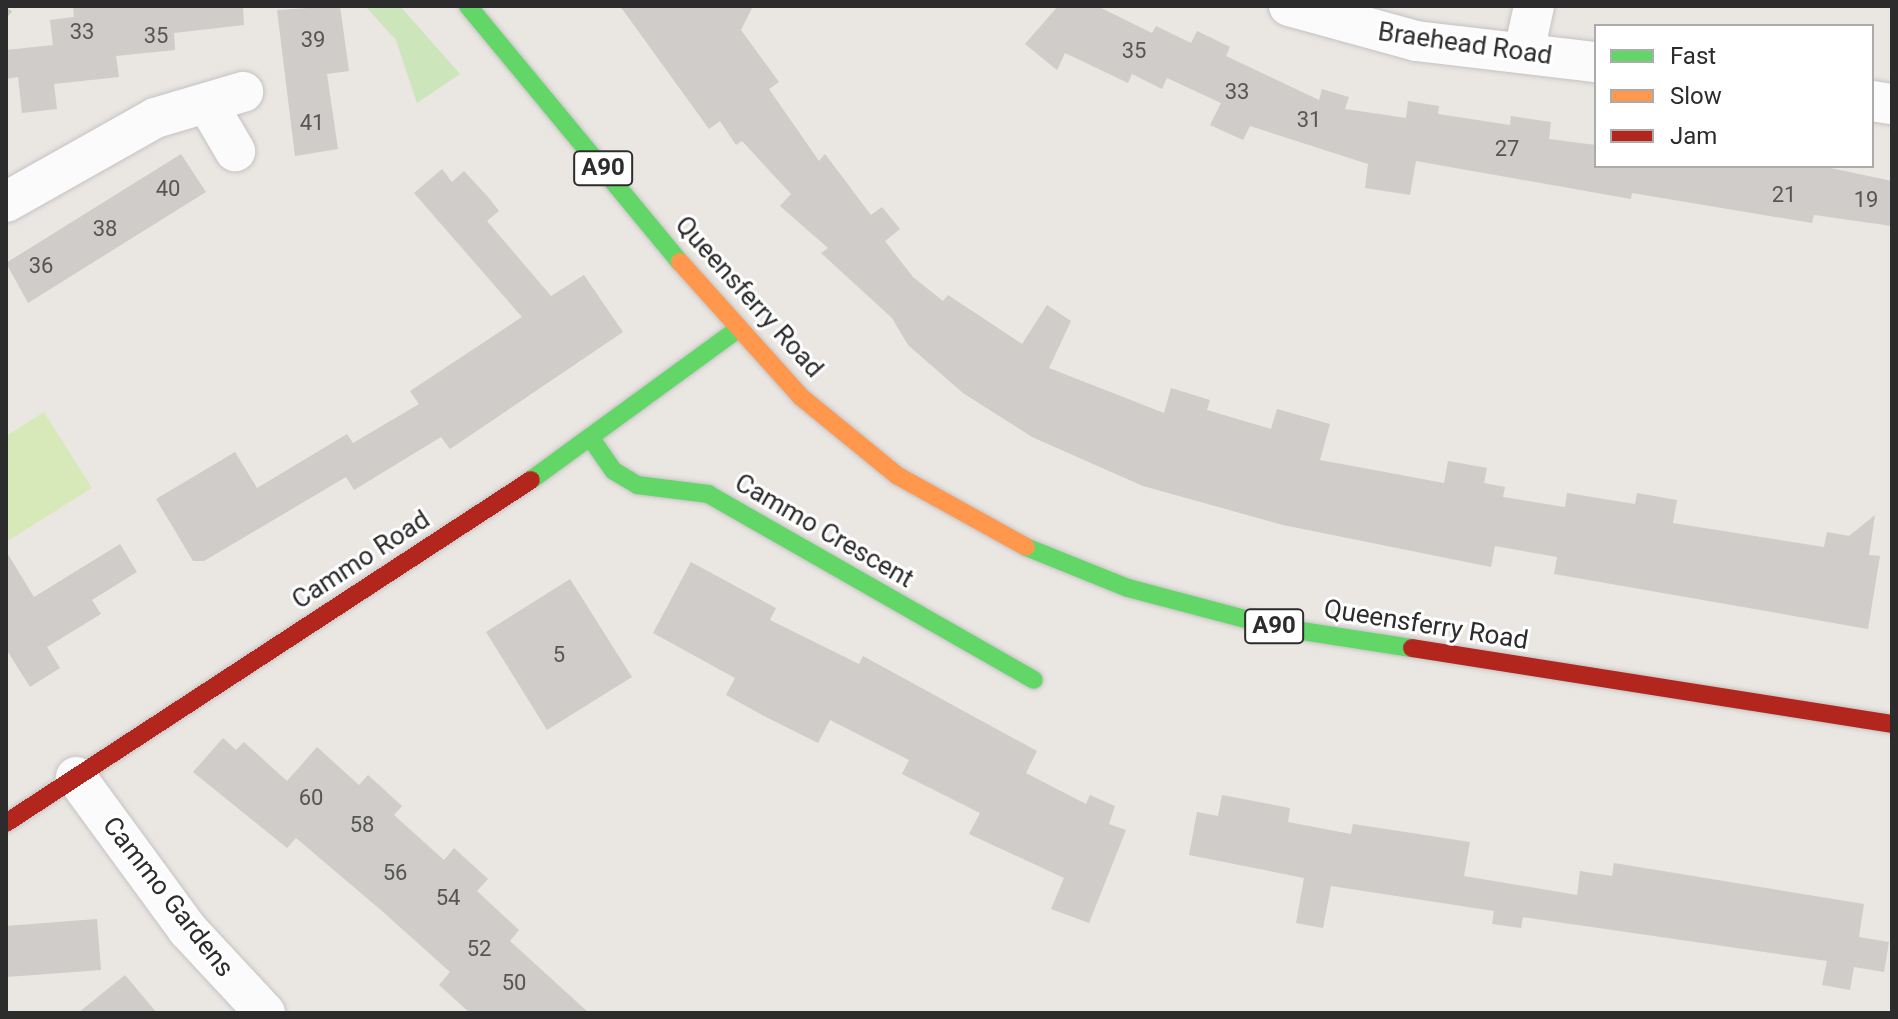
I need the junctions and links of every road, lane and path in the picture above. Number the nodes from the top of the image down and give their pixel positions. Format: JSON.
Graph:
{"nodes":[{"id":1,"x":13,"y":6,"type":"edge"},
{"id":2,"x":468,"y":6,"type":"edge"},
{"id":3,"x":1289,"y":6,"type":"edge"},
{"id":4,"x":1534,"y":6,"type":"edge"},
{"id":5,"x":6,"y":14,"type":"edge"},
{"id":6,"x":1524,"y":52,"type":"junction"},
{"id":7,"x":1594,"y":62,"type":"edge"},
{"id":8,"x":235,"y":151,"type":"dead end"},
{"id":9,"x":6,"y":202,"type":"edge"},
{"id":10,"x":737,"y":330,"type":"junction"},
{"id":11,"x":592,"y":440,"type":"junction"},
{"id":12,"x":1034,"y":680,"type":"dead end"},
{"id":13,"x":1892,"y":724,"type":"edge"},
{"id":14,"x":76,"y":777,"type":"junction"},
{"id":15,"x":6,"y":823,"type":"edge"},
{"id":16,"x":265,"y":1013,"type":"edge"}],
"edges":[{"from":1,"to":5,"type":"path"},
{"from":2,"to":10,"type":"main road","name":"Queensferry Road","number":"A90"},
{"from":3,"to":6,"type":"street","name":"Braehead Road"},
{"from":4,"to":6,"type":"street"},
{"from":6,"to":7,"type":"street","name":"Braehead Road"},
{"from":8,"to":9,"type":"street"},
{"from":10,"to":11,"type":"main road","name":"Cammo Road"},
{"from":10,"to":13,"type":"main road","name":"Queensferry Road","number":"A90"},
{"from":11,"to":12,"type":"main road","name":"Cammo Crescent"},
{"from":11,"to":14,"type":"main road","name":"Cammo Road"},
{"from":14,"to":15,"type":"main road","name":"Cammo Road"},
{"from":14,"to":16,"type":"street","name":"Cammo Gardens"}]}
